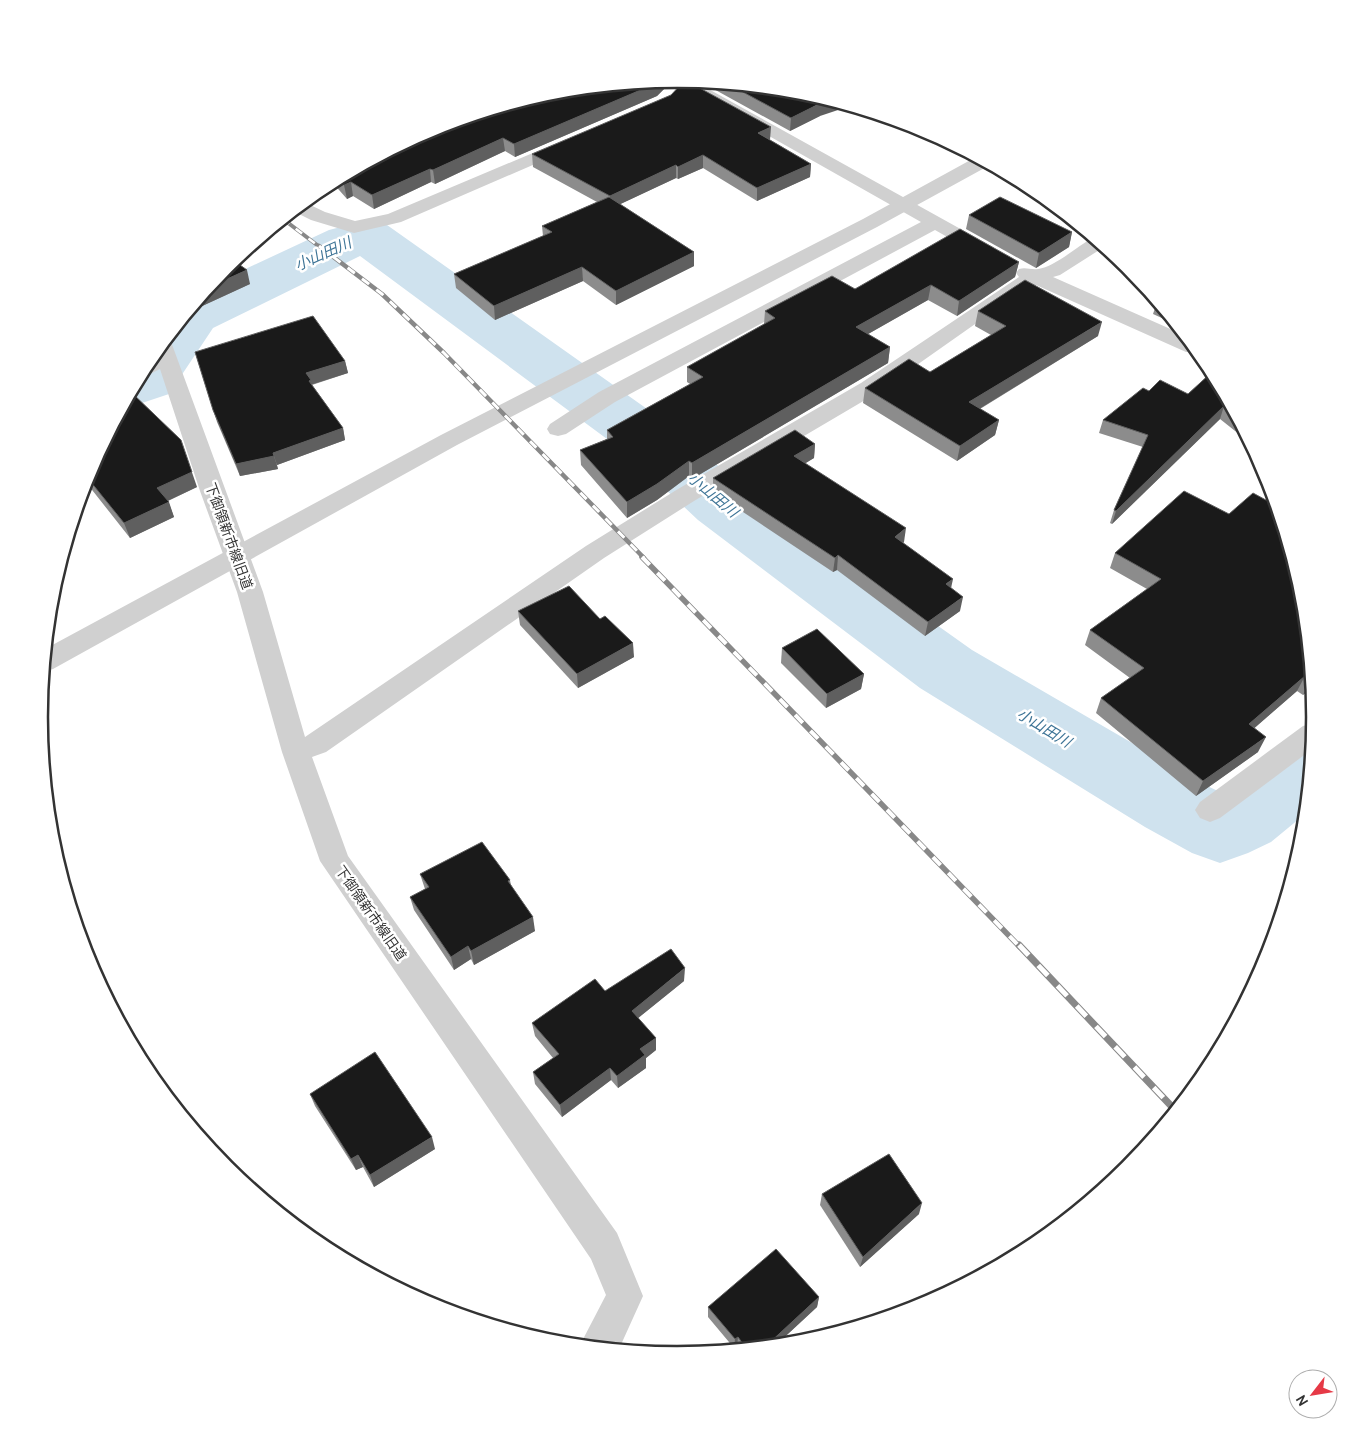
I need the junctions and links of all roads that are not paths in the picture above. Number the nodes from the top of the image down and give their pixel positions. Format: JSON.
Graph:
{"nodes":[{"id":1,"x":688,"y":88,"type":"edge"},
{"id":2,"x":581,"y":138,"type":"edge"},
{"id":3,"x":977,"y":164,"type":"edge"},
{"id":4,"x":901,"y":204,"type":"junction"},
{"id":5,"x":306,"y":210,"type":"edge"},
{"id":6,"x":934,"y":223,"type":"junction"},
{"id":7,"x":1093,"y":246,"type":"edge"},
{"id":8,"x":1034,"y":277,"type":"junction"},
{"id":9,"x":1181,"y":341,"type":"edge"},
{"id":10,"x":159,"y":361,"type":"edge"},
{"id":11,"x":558,"y":428,"type":"dead end"},
{"id":12,"x":51,"y":658,"type":"edge"},
{"id":13,"x":1305,"y":740,"type":"edge"},
{"id":14,"x":296,"y":752,"type":"junction"},
{"id":15,"x":1210,"y":810,"type":"dead end"},
{"id":16,"x":603,"y":1342,"type":"edge"}],
"edges":[{"from":1,"to":4,"type":"street"},
{"from":2,"to":5,"type":"street"},
{"from":3,"to":4,"type":"street"},
{"from":4,"to":6,"type":"street"},
{"from":4,"to":12,"type":"street"},
{"from":6,"to":8,"type":"street"},
{"from":6,"to":11,"type":"street"},
{"from":7,"to":8,"type":"street"},
{"from":8,"to":9,"type":"street"},
{"from":8,"to":14,"type":"street"},
{"from":10,"to":14,"type":"street","name":"下御領新市線旧道"},
{"from":13,"to":15,"type":"street"},
{"from":14,"to":16,"type":"street","name":"下御領新市線旧道"}]}
